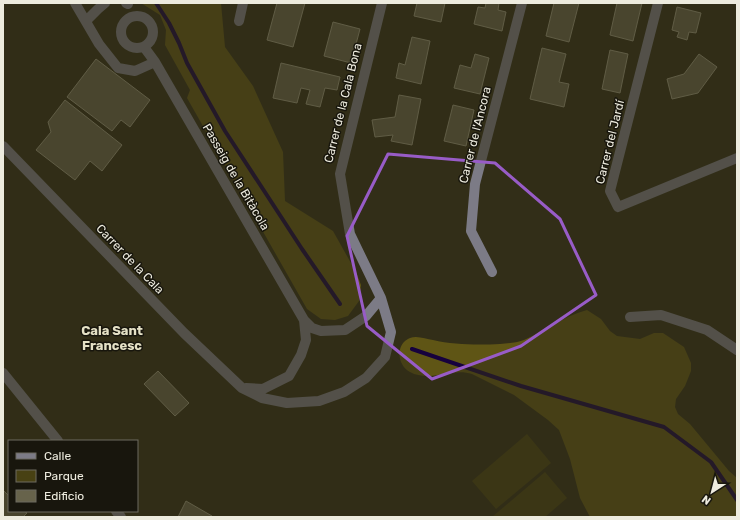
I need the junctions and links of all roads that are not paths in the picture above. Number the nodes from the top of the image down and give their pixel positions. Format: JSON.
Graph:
{"nodes":[{"id":1,"x":75,"y":3,"type":"edge"},
{"id":2,"x":105,"y":3,"type":"edge"},
{"id":3,"x":243,"y":3,"type":"edge"},
{"id":4,"x":382,"y":3,"type":"edge"},
{"id":5,"x":522,"y":3,"type":"edge"},
{"id":6,"x":658,"y":3,"type":"edge"},
{"id":7,"x":86,"y":21,"type":"junction"},
{"id":8,"x":239,"y":21,"type":"dead end"},
{"id":9,"x":144,"y":47,"type":"dead end"},
{"id":10,"x":154,"y":62,"type":"junction"},
{"id":11,"x":3,"y":146,"type":"edge"},
{"id":12,"x":737,"y":158,"type":"edge"},
{"id":13,"x":492,"y":272,"type":"dead end"},
{"id":14,"x":381,"y":298,"type":"junction"},
{"id":15,"x":630,"y":317,"type":"dead end"},
{"id":16,"x":304,"y":320,"type":"junction"},
{"id":17,"x":737,"y":350,"type":"edge"},
{"id":18,"x":3,"y":373,"type":"edge"},
{"id":19,"x":242,"y":388,"type":"junction"},
{"id":20,"x":57,"y":440,"type":"edge"}],
"edges":[{"from":1,"to":7,"type":"street"},
{"from":2,"to":7,"type":"street"},
{"from":3,"to":8,"type":"street"},
{"from":4,"to":14,"type":"street","name":"Carrer de la Cala Bona"},
{"from":5,"to":13,"type":"street","name":"Carrer de l'Ancora"},
{"from":6,"to":12,"type":"street","name":"Carrer del Jardí"},
{"from":7,"to":10,"type":"street"},
{"from":9,"to":10,"type":"street","name":"Passeig de la Bitàcola"},
{"from":10,"to":16,"type":"street","name":"Passeig de la Bitàcola"},
{"from":11,"to":19,"type":"street","name":"Carrer de la Cala"},
{"from":14,"to":16,"type":"street"},
{"from":14,"to":19,"type":"street","name":"Carrer de la Cala Bona"},
{"from":15,"to":17,"type":"street"},
{"from":16,"to":19,"type":"street"},
{"from":18,"to":20,"type":"street"}]}
